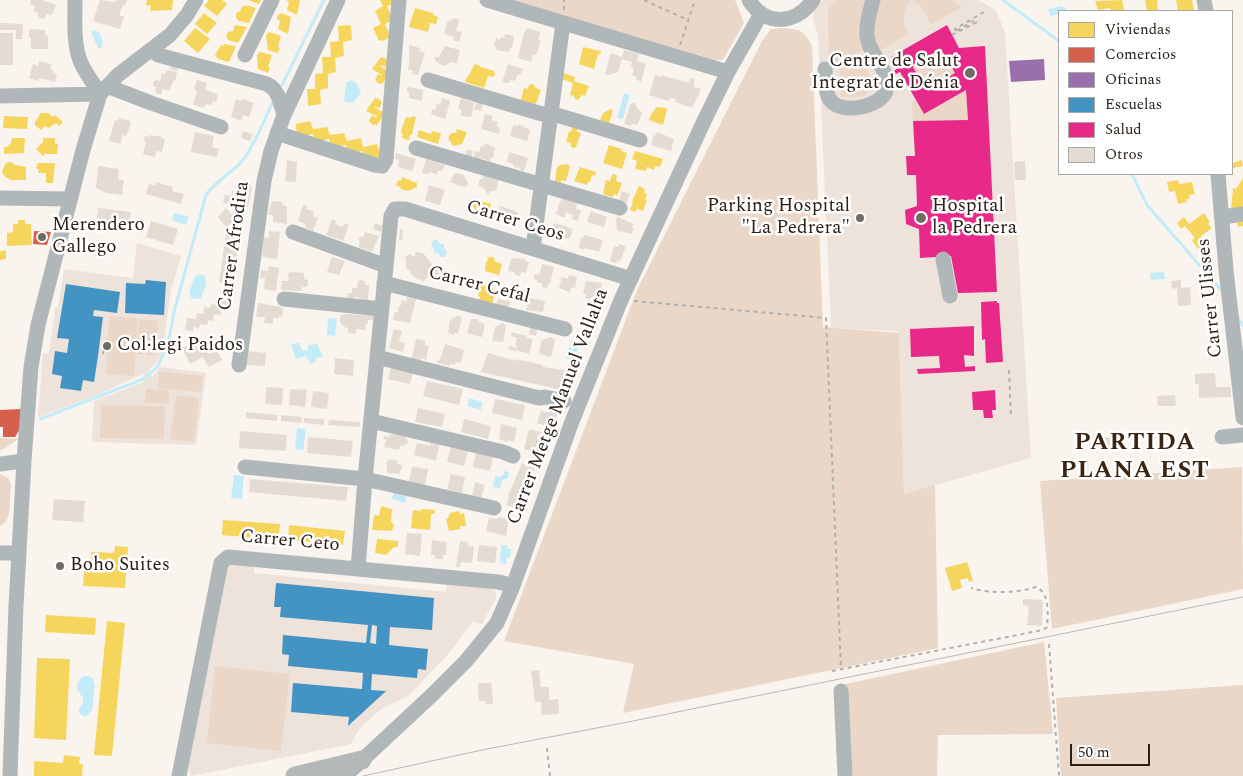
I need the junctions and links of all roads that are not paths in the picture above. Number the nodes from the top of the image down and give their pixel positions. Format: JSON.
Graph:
{"nodes":[{"id":1,"x":75,"y":0,"type":"edge"},
{"id":2,"x":196,"y":0,"type":"edge"},
{"id":3,"x":272,"y":0,"type":"edge"},
{"id":4,"x":338,"y":0,"type":"edge"},
{"id":5,"x":399,"y":0,"type":"edge"},
{"id":6,"x":487,"y":0,"type":"edge"},
{"id":7,"x":749,"y":0,"type":"edge"},
{"id":8,"x":813,"y":0,"type":"edge"},
{"id":9,"x":872,"y":0,"type":"edge"},
{"id":10,"x":761,"y":14,"type":"junction"},
{"id":11,"x":563,"y":23,"type":"junction"},
{"id":12,"x":152,"y":50,"type":"junction"},
{"id":13,"x":245,"y":55,"type":"dead end"},
{"id":14,"x":825,"y":69,"type":"dead end"},
{"id":15,"x":728,"y":72,"type":"junction"},
{"id":16,"x":428,"y":80,"type":"dead end"},
{"id":17,"x":104,"y":90,"type":"junction"},
{"id":18,"x":0,"y":96,"type":"edge"},
{"id":19,"x":550,"y":113,"type":"junction"},
{"id":20,"x":284,"y":115,"type":"junction"},
{"id":21,"x":222,"y":127,"type":"dead end"},
{"id":22,"x":277,"y":133,"type":"junction"},
{"id":23,"x":640,"y":140,"type":"dead end"},
{"id":24,"x":416,"y":148,"type":"dead end"},
{"id":25,"x":1218,"y":175,"type":"edge"},
{"id":26,"x":541,"y":184,"type":"junction"},
{"id":27,"x":0,"y":198,"type":"edge"},
{"id":28,"x":70,"y":199,"type":"junction"},
{"id":29,"x":620,"y":208,"type":"dead end"},
{"id":30,"x":1243,"y":214,"type":"edge"},
{"id":31,"x":1223,"y":217,"type":"junction"},
{"id":32,"x":293,"y":232,"type":"dead end"},
{"id":33,"x":533,"y":248,"type":"junction"},
{"id":34,"x":943,"y":259,"type":"dead end"},
{"id":35,"x":386,"y":266,"type":"junction"},
{"id":36,"x":631,"y":279,"type":"junction"},
{"id":37,"x":384,"y":283,"type":"junction"},
{"id":38,"x":950,"y":296,"type":"dead end"},
{"id":39,"x":284,"y":299,"type":"dead end"},
{"id":40,"x":382,"y":309,"type":"junction"},
{"id":41,"x":565,"y":329,"type":"dead end"},
{"id":42,"x":377,"y":357,"type":"junction"},
{"id":43,"x":239,"y":365,"type":"dead end"},
{"id":44,"x":564,"y":401,"type":"dead end"},
{"id":45,"x":1243,"y":418,"type":"edge"},
{"id":46,"x":371,"y":421,"type":"junction"},
{"id":47,"x":1243,"y":436,"type":"edge"},
{"id":48,"x":1222,"y":437,"type":"dead end"},
{"id":49,"x":512,"y":456,"type":"dead end"},
{"id":50,"x":24,"y":461,"type":"junction"},
{"id":51,"x":0,"y":464,"type":"edge"},
{"id":52,"x":245,"y":467,"type":"dead end"},
{"id":53,"x":365,"y":479,"type":"junction"},
{"id":54,"x":494,"y":508,"type":"dead end"},
{"id":55,"x":0,"y":553,"type":"edge"},
{"id":56,"x":19,"y":553,"type":"junction"},
{"id":57,"x":358,"y":569,"type":"junction"},
{"id":58,"x":513,"y":586,"type":"junction"},
{"id":59,"x":7,"y":645,"type":"edge"},
{"id":60,"x":7,"y":687,"type":"edge"},
{"id":61,"x":840,"y":690,"type":"dead end"},
{"id":62,"x":362,"y":760,"type":"junction"},
{"id":63,"x":10,"y":776,"type":"edge"},
{"id":64,"x":180,"y":776,"type":"edge"},
{"id":65,"x":295,"y":776,"type":"edge"},
{"id":66,"x":345,"y":776,"type":"edge"},
{"id":67,"x":845,"y":776,"type":"edge"}],
"edges":[{"from":1,"to":17,"type":"street"},
{"from":2,"to":12,"type":"street"},
{"from":3,"to":13,"type":"street"},
{"from":4,"to":20,"type":"street","name":"Carrer Afrodita"},
{"from":5,"to":22,"type":"street"},
{"from":6,"to":11,"type":"street"},
{"from":7,"to":10,"type":"street"},
{"from":8,"to":10,"type":"street"},
{"from":9,"to":14,"type":"street"},
{"from":10,"to":15,"type":"street","name":"Carrer Metge Manuel Vallalta"},
{"from":11,"to":15,"type":"street"},
{"from":11,"to":19,"type":"street"},
{"from":12,"to":17,"type":"street"},
{"from":12,"to":20,"type":"street"},
{"from":15,"to":36,"type":"street","name":"Carrer Metge Manuel Vallalta"},
{"from":16,"to":19,"type":"street"},
{"from":17,"to":18,"type":"street"},
{"from":17,"to":21,"type":"street"},
{"from":17,"to":28,"type":"street"},
{"from":19,"to":23,"type":"street"},
{"from":19,"to":26,"type":"street"},
{"from":20,"to":22,"type":"street","name":"Carrer Afrodita"},
{"from":22,"to":43,"type":"street","name":"Carrer Afrodita"},
{"from":24,"to":26,"type":"street"},
{"from":25,"to":31,"type":"street","name":"Carrer Ulisses"},
{"from":26,"to":29,"type":"street"},
{"from":26,"to":33,"type":"street"},
{"from":27,"to":28,"type":"street"},
{"from":28,"to":50,"type":"street"},
{"from":30,"to":31,"type":"street"},
{"from":31,"to":45,"type":"street","name":"Carrer Ulisses"},
{"from":32,"to":35,"type":"street"},
{"from":33,"to":35,"type":"street","name":"Carrer Ceos"},
{"from":33,"to":36,"type":"street","name":"Carrer Ceos"},
{"from":34,"to":38,"type":"street"},
{"from":35,"to":37,"type":"street"},
{"from":36,"to":58,"type":"street","name":"Carrer Metge Manuel Vallalta"},
{"from":37,"to":40,"type":"street"},
{"from":37,"to":41,"type":"street","name":"Carrer Cefal"},
{"from":39,"to":40,"type":"street"},
{"from":40,"to":42,"type":"street"},
{"from":42,"to":44,"type":"street"},
{"from":42,"to":46,"type":"street"},
{"from":46,"to":49,"type":"street"},
{"from":46,"to":53,"type":"street"},
{"from":47,"to":48,"type":"street"},
{"from":50,"to":51,"type":"street"},
{"from":50,"to":56,"type":"street"},
{"from":52,"to":53,"type":"street"},
{"from":53,"to":54,"type":"street"},
{"from":53,"to":57,"type":"street"},
{"from":55,"to":56,"type":"street"},
{"from":56,"to":59,"type":"street"},
{"from":57,"to":58,"type":"street","name":"Carrer Ceto"},
{"from":57,"to":64,"type":"street","name":"Carrer Ceto"},
{"from":58,"to":62,"type":"street","name":"Carrer Metge Manuel Vallalta"},
{"from":59,"to":60,"type":"street"},
{"from":60,"to":63,"type":"street"},
{"from":61,"to":67,"type":"street"},
{"from":62,"to":65,"type":"main road"},
{"from":62,"to":66,"type":"street","name":"Carrer Metge Manuel Vallalta"}]}
